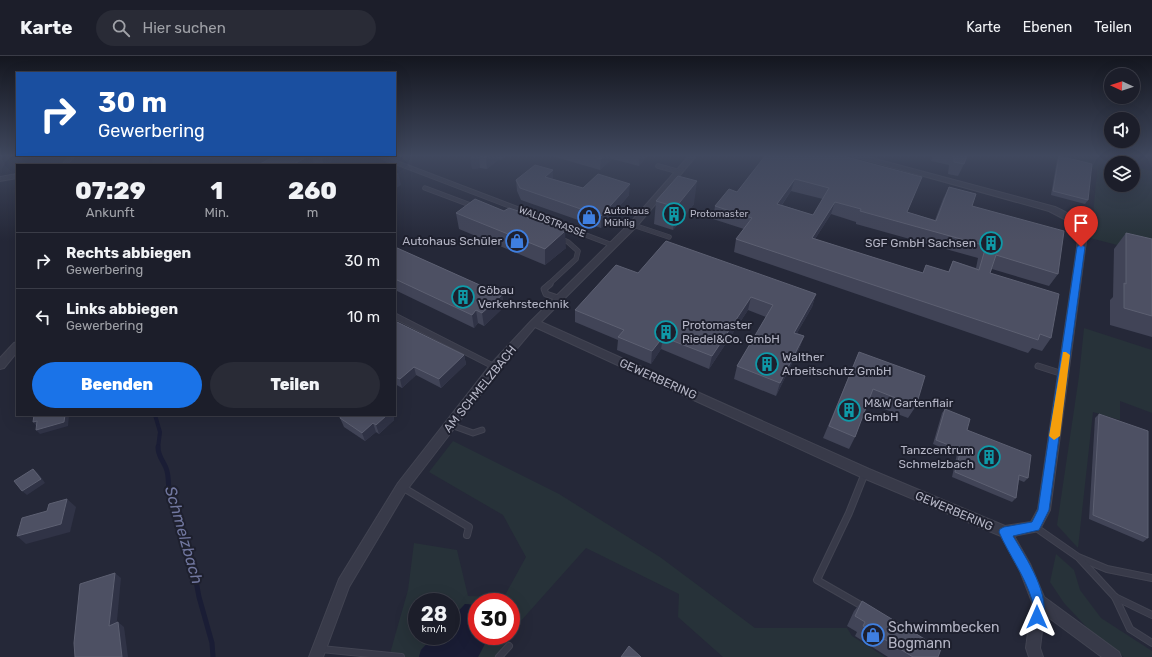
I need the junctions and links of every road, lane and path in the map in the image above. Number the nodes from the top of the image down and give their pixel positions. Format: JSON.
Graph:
{"nodes":[{"id":1,"x":452,"y":184,"type":"edge"},
{"id":2,"x":672,"y":184,"type":"edge"},
{"id":3,"x":959,"y":184,"type":"edge"},
{"id":4,"x":425,"y":188,"type":"dead end"},
{"id":5,"x":481,"y":210,"type":"edge"},
{"id":6,"x":633,"y":225,"type":"junction"},
{"id":7,"x":554,"y":237,"type":"edge"},
{"id":8,"x":670,"y":237,"type":"dead end"},
{"id":9,"x":612,"y":245,"type":"junction"},
{"id":10,"x":558,"y":298,"type":"junction"},
{"id":11,"x":396,"y":317,"type":"edge"},
{"id":12,"x":534,"y":323,"type":"junction"},
{"id":13,"x":16,"y":346,"type":"edge"},
{"id":14,"x":0,"y":365,"type":"edge"},
{"id":15,"x":1038,"y":366,"type":"dead end"},
{"id":16,"x":495,"y":367,"type":"junction"},
{"id":17,"x":1063,"y":374,"type":"junction"},
{"id":18,"x":451,"y":425,"type":"junction"},
{"id":19,"x":482,"y":430,"type":"dead end"},
{"id":20,"x":865,"y":473,"type":"junction"},
{"id":21,"x":402,"y":487,"type":"junction"},
{"id":22,"x":1035,"y":527,"type":"junction"},
{"id":23,"x":1004,"y":532,"type":"junction"},
{"id":24,"x":467,"y":535,"type":"dead end"},
{"id":25,"x":1078,"y":557,"type":"junction"},
{"id":26,"x":1152,"y":578,"type":"edge"},
{"id":27,"x":1115,"y":597,"type":"junction"},
{"id":28,"x":1039,"y":602,"type":"junction"},
{"id":29,"x":870,"y":610,"type":"edge"},
{"id":30,"x":1152,"y":615,"type":"edge"},
{"id":31,"x":1152,"y":643,"type":"edge"},
{"id":32,"x":509,"y":646,"type":"dead end"},
{"id":33,"x":319,"y":653,"type":"edge"},
{"id":34,"x":401,"y":657,"type":"edge"},
{"id":35,"x":499,"y":657,"type":"edge"},
{"id":36,"x":1036,"y":657,"type":"edge"},
{"id":37,"x":1114,"y":657,"type":"edge"}],
"edges":[{"from":1,"to":9,"type":"lane","name":"WALDSTRASSE"},
{"from":2,"to":6,"type":"street","name":"AM SCHMELZBACH"},
{"from":3,"to":17,"type":"street"},
{"from":4,"to":5,"type":"lane"},
{"from":6,"to":8,"type":"lane"},
{"from":6,"to":9,"type":"street","name":"AM SCHMELZBACH"},
{"from":7,"to":10,"type":"lane"},
{"from":9,"to":10,"type":"street","name":"AM SCHMELZBACH"},
{"from":10,"to":12,"type":"street","name":"AM SCHMELZBACH"},
{"from":11,"to":16,"type":"lane"},
{"from":12,"to":16,"type":"street","name":"AM SCHMELZBACH"},
{"from":12,"to":20,"type":"street","name":"GEWERBERING"},
{"from":13,"to":14,"type":"street"},
{"from":15,"to":17,"type":"lane"},
{"from":16,"to":18,"type":"street","name":"AM SCHMELZBACH"},
{"from":17,"to":22,"type":"street"},
{"from":18,"to":19,"type":"lane"},
{"from":18,"to":21,"type":"street","name":"AM SCHMELZBACH"},
{"from":20,"to":23,"type":"street","name":"GEWERBERING"},
{"from":20,"to":29,"type":"lane"},
{"from":21,"to":24,"type":"lane"},
{"from":21,"to":33,"type":"street","name":"AM SCHMELZBACH"},
{"from":22,"to":23,"type":"street","name":"GEWERBERING"},
{"from":22,"to":25,"type":"lane"},
{"from":23,"to":28,"type":"street"},
{"from":25,"to":26,"type":"lane"},
{"from":25,"to":27,"type":"lane"},
{"from":27,"to":30,"type":"lane"},
{"from":27,"to":31,"type":"lane"},
{"from":28,"to":36,"type":"street"},
{"from":28,"to":37,"type":"street"},
{"from":32,"to":35,"type":"lane"},
{"from":33,"to":34,"type":"lane"}]}
